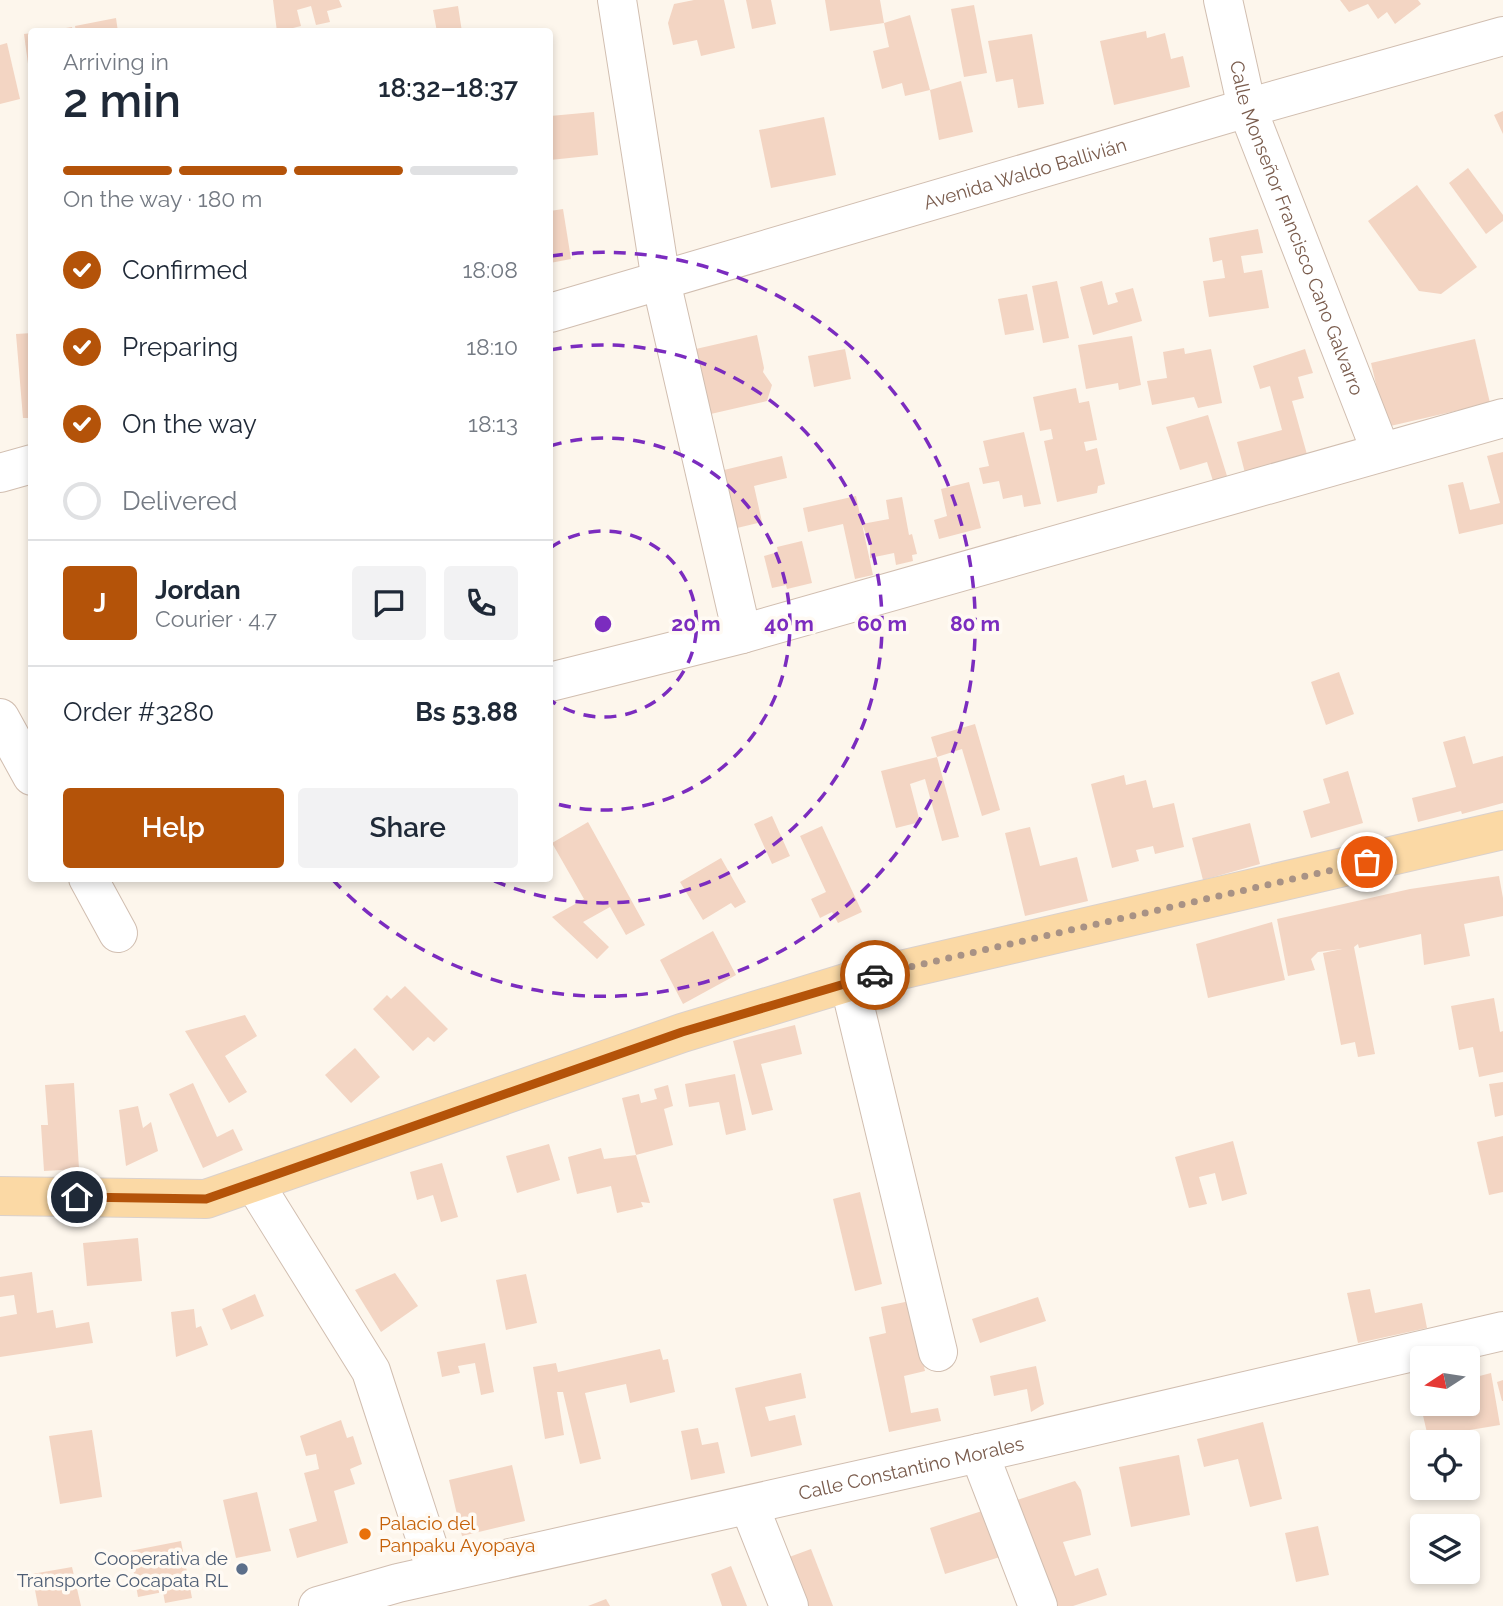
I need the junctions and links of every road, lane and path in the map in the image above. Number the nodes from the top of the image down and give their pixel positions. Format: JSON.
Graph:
{"nodes":[{"id":1,"x":617,"y":0,"type":"edge"},
{"id":2,"x":1223,"y":0,"type":"edge"},
{"id":3,"x":1503,"y":36,"type":"edge"},
{"id":4,"x":1247,"y":108,"type":"junction"},
{"id":5,"x":661,"y":281,"type":"junction"},
{"id":6,"x":553,"y":312,"type":"edge"},
{"id":7,"x":1503,"y":418,"type":"edge"},
{"id":8,"x":1381,"y":452,"type":"junction"},
{"id":9,"x":28,"y":465,"type":"edge"},
{"id":10,"x":0,"y":473,"type":"edge"},
{"id":11,"x":742,"y":634,"type":"junction"},
{"id":12,"x":553,"y":681,"type":"edge"},
{"id":13,"x":0,"y":718,"type":"edge"},
{"id":14,"x":28,"y":769,"type":"edge"},
{"id":15,"x":1503,"y":830,"type":"edge"},
{"id":16,"x":90,"y":882,"type":"edge"},
{"id":17,"x":118,"y":933,"type":"dead end"},
{"id":18,"x":849,"y":982,"type":"junction"},
{"id":19,"x":254,"y":1183,"type":"junction"},
{"id":20,"x":0,"y":1196,"type":"edge"},
{"id":21,"x":1503,"y":1331,"type":"edge"},
{"id":22,"x":938,"y":1352,"type":"dead end"},
{"id":23,"x":979,"y":1453,"type":"junction"},
{"id":24,"x":749,"y":1504,"type":"junction"},
{"id":25,"x":437,"y":1574,"type":"junction"},
{"id":26,"x":396,"y":1594,"type":"edge"},
{"id":27,"x":318,"y":1606,"type":"edge"},
{"id":28,"x":789,"y":1606,"type":"edge"},
{"id":29,"x":1038,"y":1606,"type":"edge"}],
"edges":[{"from":1,"to":5,"type":"street"},
{"from":2,"to":4,"type":"street","name":"Calle Monseñor Francisco Cano Galvarro"},
{"from":3,"to":4,"type":"street","name":"Avenida Waldo Ballivián"},
{"from":4,"to":5,"type":"street","name":"Avenida Waldo Ballivián"},
{"from":4,"to":8,"type":"street","name":"Calle Monseñor Francisco Cano Galvarro"},
{"from":5,"to":6,"type":"street","name":"Avenida Waldo Ballivián"},
{"from":5,"to":11,"type":"street"},
{"from":7,"to":8,"type":"street"},
{"from":8,"to":11,"type":"street"},
{"from":9,"to":10,"type":"street"},
{"from":11,"to":12,"type":"street"},
{"from":13,"to":14,"type":"street"},
{"from":15,"to":18,"type":"main road"},
{"from":16,"to":17,"type":"street"},
{"from":18,"to":19,"type":"main road"},
{"from":18,"to":22,"type":"street"},
{"from":19,"to":20,"type":"main road"},
{"from":19,"to":25,"type":"street"},
{"from":21,"to":23,"type":"street","name":"Calle Constantino Morales"},
{"from":23,"to":24,"type":"street","name":"Calle Constantino Morales"},
{"from":23,"to":29,"type":"street"},
{"from":24,"to":25,"type":"street","name":"Calle Constantino Morales"},
{"from":24,"to":28,"type":"street"},
{"from":25,"to":26,"type":"street","name":"Calle Constantino Morales"},
{"from":26,"to":27,"type":"street","name":"Calle Constantino Morales"}]}
